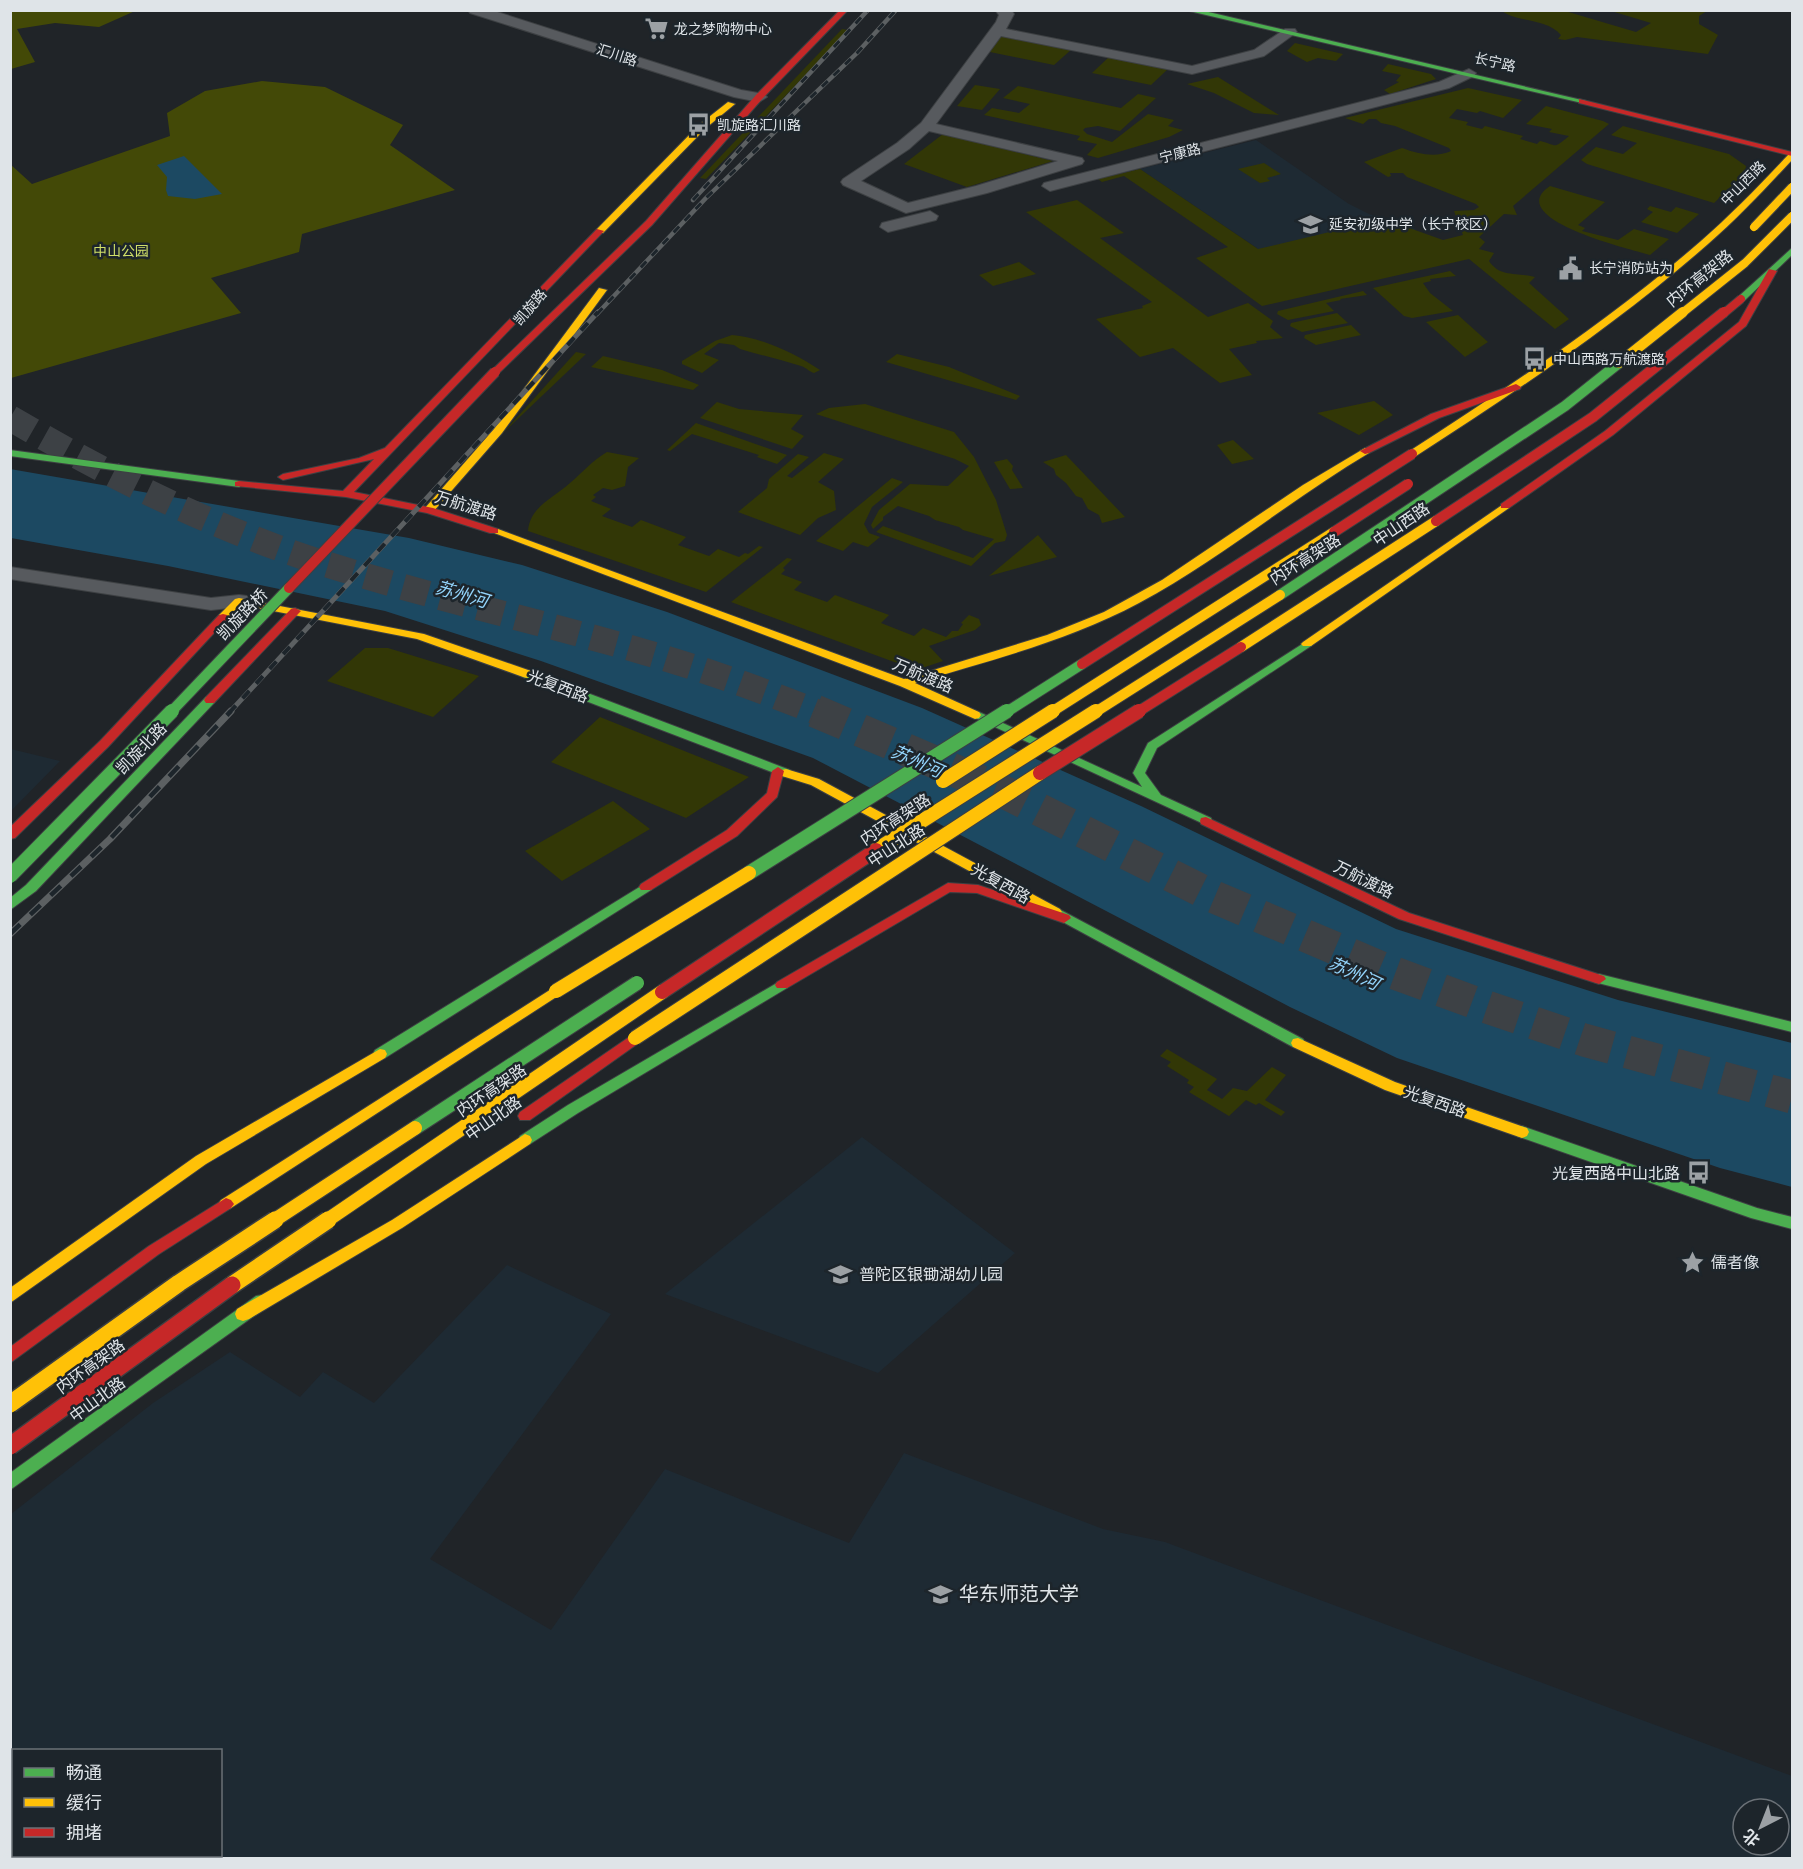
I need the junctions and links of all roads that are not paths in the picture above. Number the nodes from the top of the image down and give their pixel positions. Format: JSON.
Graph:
{"nodes":[{"id":1,"x":476,"y":10,"type":"edge"},
{"id":2,"x":845,"y":10,"type":"edge"},
{"id":3,"x":1002,"y":10,"type":"edge"},
{"id":4,"x":1188,"y":10,"type":"edge"},
{"id":5,"x":1251,"y":10,"type":"edge"},
{"id":6,"x":1319,"y":26,"type":"dead end"},
{"id":7,"x":998,"y":31,"type":"junction"},
{"id":8,"x":1290,"y":32,"type":"junction"},
{"id":9,"x":1471,"y":64,"type":"junction"},
{"id":10,"x":756,"y":78,"type":"dead end"},
{"id":11,"x":759,"y":97,"type":"junction"},
{"id":12,"x":735,"y":99,"type":"junction"},
{"id":13,"x":926,"y":126,"type":"junction"},
{"id":14,"x":1792,"y":155,"type":"edge"},
{"id":15,"x":1792,"y":187,"type":"edge"},
{"id":16,"x":1792,"y":216,"type":"edge"},
{"id":17,"x":649,"y":223,"type":"junction"},
{"id":18,"x":888,"y":226,"type":"dead end"},
{"id":19,"x":1746,"y":235,"type":"dead end"},
{"id":20,"x":1792,"y":251,"type":"edge"},
{"id":21,"x":1772,"y":271,"type":"junction"},
{"id":22,"x":495,"y":372,"type":"junction"},
{"id":23,"x":1516,"y":387,"type":"junction"},
{"id":24,"x":388,"y":449,"type":"junction"},
{"id":25,"x":10,"y":453,"type":"edge"},
{"id":26,"x":1422,"y":475,"type":"dead end"},
{"id":27,"x":190,"y":479,"type":"junction"},
{"id":28,"x":346,"y":494,"type":"junction"},
{"id":29,"x":429,"y":510,"type":"junction"},
{"id":30,"x":10,"y":573,"type":"edge"},
{"id":31,"x":239,"y":601,"type":"junction"},
{"id":32,"x":295,"y":611,"type":"junction"},
{"id":33,"x":904,"y":683,"type":"junction"},
{"id":34,"x":778,"y":771,"type":"junction"},
{"id":35,"x":931,"y":789,"type":"dead end"},
{"id":36,"x":1006,"y":796,"type":"joint"},
{"id":37,"x":1155,"y":796,"type":"junction"},
{"id":38,"x":901,"y":808,"type":"dead end"},
{"id":39,"x":871,"y":828,"type":"dead end"},
{"id":40,"x":10,"y":835,"type":"edge"},
{"id":41,"x":10,"y":876,"type":"edge"},
{"id":42,"x":10,"y":906,"type":"edge"},
{"id":43,"x":1064,"y":918,"type":"junction"},
{"id":44,"x":653,"y":973,"type":"dead end"},
{"id":45,"x":1792,"y":1027,"type":"edge"},
{"id":46,"x":518,"y":1120,"type":"dead end"},
{"id":47,"x":381,"y":1217,"type":"dead end"},
{"id":48,"x":1792,"y":1222,"type":"edge"},
{"id":49,"x":10,"y":1297,"type":"edge"},
{"id":50,"x":243,"y":1314,"type":"junction"},
{"id":51,"x":10,"y":1356,"type":"edge"},
{"id":52,"x":10,"y":1404,"type":"edge"},
{"id":53,"x":10,"y":1446,"type":"edge"},
{"id":54,"x":10,"y":1483,"type":"edge"}],
"edges":[{"from":1,"to":12,"type":"street","name":"汇川路"},
{"from":2,"to":11,"type":"main road","name":"凯旋路"},
{"from":3,"to":7,"type":"street"},
{"from":4,"to":8,"type":"main road","name":"长宁路"},
{"from":5,"to":6,"type":"main road"},
{"from":7,"to":8,"type":"street"},
{"from":7,"to":13,"type":"street"},
{"from":8,"to":9,"type":"main road","name":"长宁路"},
{"from":9,"to":14,"type":"main road","name":"长宁路"},
{"from":9,"to":18,"type":"street","name":"宁康路"},
{"from":10,"to":12,"type":"main road","name":"凯旋路"},
{"from":11,"to":12,"type":"street","name":"汇川路"},
{"from":11,"to":17,"type":"main road","name":"凯旋路"},
{"from":12,"to":22,"type":"main road","name":"凯旋路"},
{"from":12,"to":24,"type":"main road","name":"凯旋路"},
{"from":13,"to":13,"type":"street"},
{"from":14,"to":23,"type":"main road","name":"中山西路"},
{"from":15,"to":19,"type":"main road","name":"内环高架路","bridge":true},
{"from":16,"to":53,"type":"main road","name":"内环高架路","bridge":true},
{"from":17,"to":22,"type":"main road","name":"凯旋路"},
{"from":17,"to":29,"type":"main road","name":"凯旋路"},
{"from":20,"to":21,"type":"main road","name":"中山西路"},
{"from":21,"to":36,"type":"main road","name":"中山西路","bridge":true},
{"from":21,"to":37,"type":"main road"},
{"from":22,"to":41,"type":"main road","name":"凯旋路桥","bridge":true},
{"from":23,"to":33,"type":"main road","name":"中山西路"},
{"from":23,"to":51,"type":"main road","name":"中山西路","bridge":true},
{"from":24,"to":27,"type":"main road"},
{"from":24,"to":28,"type":"main road","name":"凯旋路"},
{"from":25,"to":27,"type":"main road","name":"万航渡路"},
{"from":26,"to":35,"type":"main road","name":"内环高架路","bridge":true},
{"from":27,"to":28,"type":"main road","name":"万航渡路"},
{"from":28,"to":29,"type":"main road","name":"万航渡路"},
{"from":29,"to":33,"type":"main road","name":"万航渡路"},
{"from":30,"to":31,"type":"street","name":"光复西路"},
{"from":31,"to":32,"type":"main road","name":"光复西路"},
{"from":31,"to":40,"type":"main road","name":"凯旋北路"},
{"from":32,"to":34,"type":"main road","name":"光复西路"},
{"from":32,"to":42,"type":"main road","name":"凯旋北路"},
{"from":33,"to":37,"type":"main road","name":"万航渡路"},
{"from":34,"to":43,"type":"main road","name":"光复西路"},
{"from":34,"to":49,"type":"main road"},
{"from":36,"to":46,"type":"main road","name":"中山北路","bridge":true},
{"from":37,"to":45,"type":"main road","name":"万航渡路"},
{"from":38,"to":39,"type":"main road","name":"内环高架路"},
{"from":43,"to":48,"type":"main road","name":"光复西路"},
{"from":43,"to":50,"type":"main road"},
{"from":44,"to":52,"type":"main road","name":"内环高架路","bridge":true},
{"from":47,"to":50,"type":"main road","name":"中山北路"},
{"from":50,"to":54,"type":"main road","name":"中山北路"}]}
